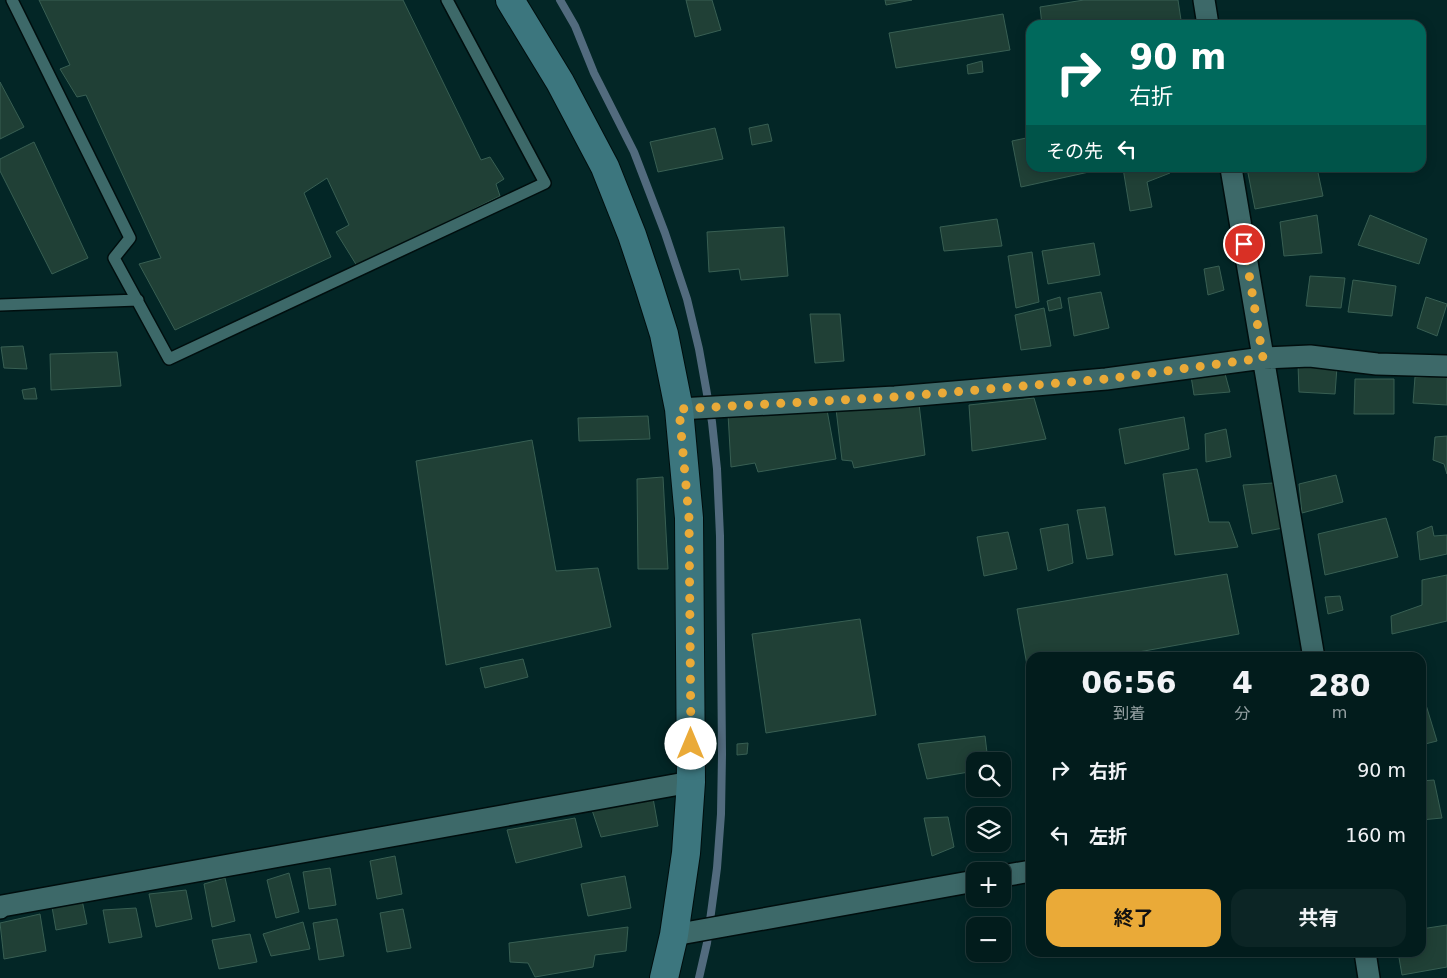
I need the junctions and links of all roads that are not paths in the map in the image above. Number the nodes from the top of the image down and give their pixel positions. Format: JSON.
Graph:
{"nodes":[{"id":1,"x":12,"y":0,"type":"edge"},
{"id":2,"x":447,"y":0,"type":"edge"},
{"id":3,"x":510,"y":0,"type":"edge"},
{"id":4,"x":1204,"y":0,"type":"edge"},
{"id":5,"x":1207,"y":20,"type":"edge"},
{"id":6,"x":1232,"y":172,"type":"edge"},
{"id":7,"x":138,"y":300,"type":"junction"},
{"id":8,"x":0,"y":304,"type":"edge"},
{"id":9,"x":1263,"y":358,"type":"junction"},
{"id":10,"x":1447,"y":366,"type":"edge"},
{"id":11,"x":699,"y":408,"type":"junction"},
{"id":12,"x":1313,"y":652,"type":"edge"},
{"id":13,"x":691,"y":782,"type":"junction"},
{"id":14,"x":1026,"y":872,"type":"edge"},
{"id":15,"x":1011,"y":874,"type":"edge"},
{"id":16,"x":966,"y":883,"type":"edge"},
{"id":17,"x":0,"y":908,"type":"edge"},
{"id":18,"x":696,"y":931,"type":"junction"},
{"id":19,"x":1366,"y":957,"type":"edge"},
{"id":20,"x":664,"y":978,"type":"edge"},
{"id":21,"x":1369,"y":978,"type":"edge"}],
"edges":[{"from":1,"to":7,"type":"lane"},
{"from":2,"to":7,"type":"lane"},
{"from":3,"to":11,"type":"street"},
{"from":4,"to":5,"type":"street"},
{"from":6,"to":9,"type":"street"},
{"from":7,"to":8,"type":"lane"},
{"from":9,"to":10,"type":"street"},
{"from":9,"to":11,"type":"street"},
{"from":9,"to":12,"type":"street"},
{"from":11,"to":13,"type":"street"},
{"from":13,"to":17,"type":"street"},
{"from":13,"to":18,"type":"street"},
{"from":14,"to":15,"type":"street"},
{"from":16,"to":18,"type":"street"},
{"from":18,"to":20,"type":"street"},
{"from":19,"to":21,"type":"street"}]}
